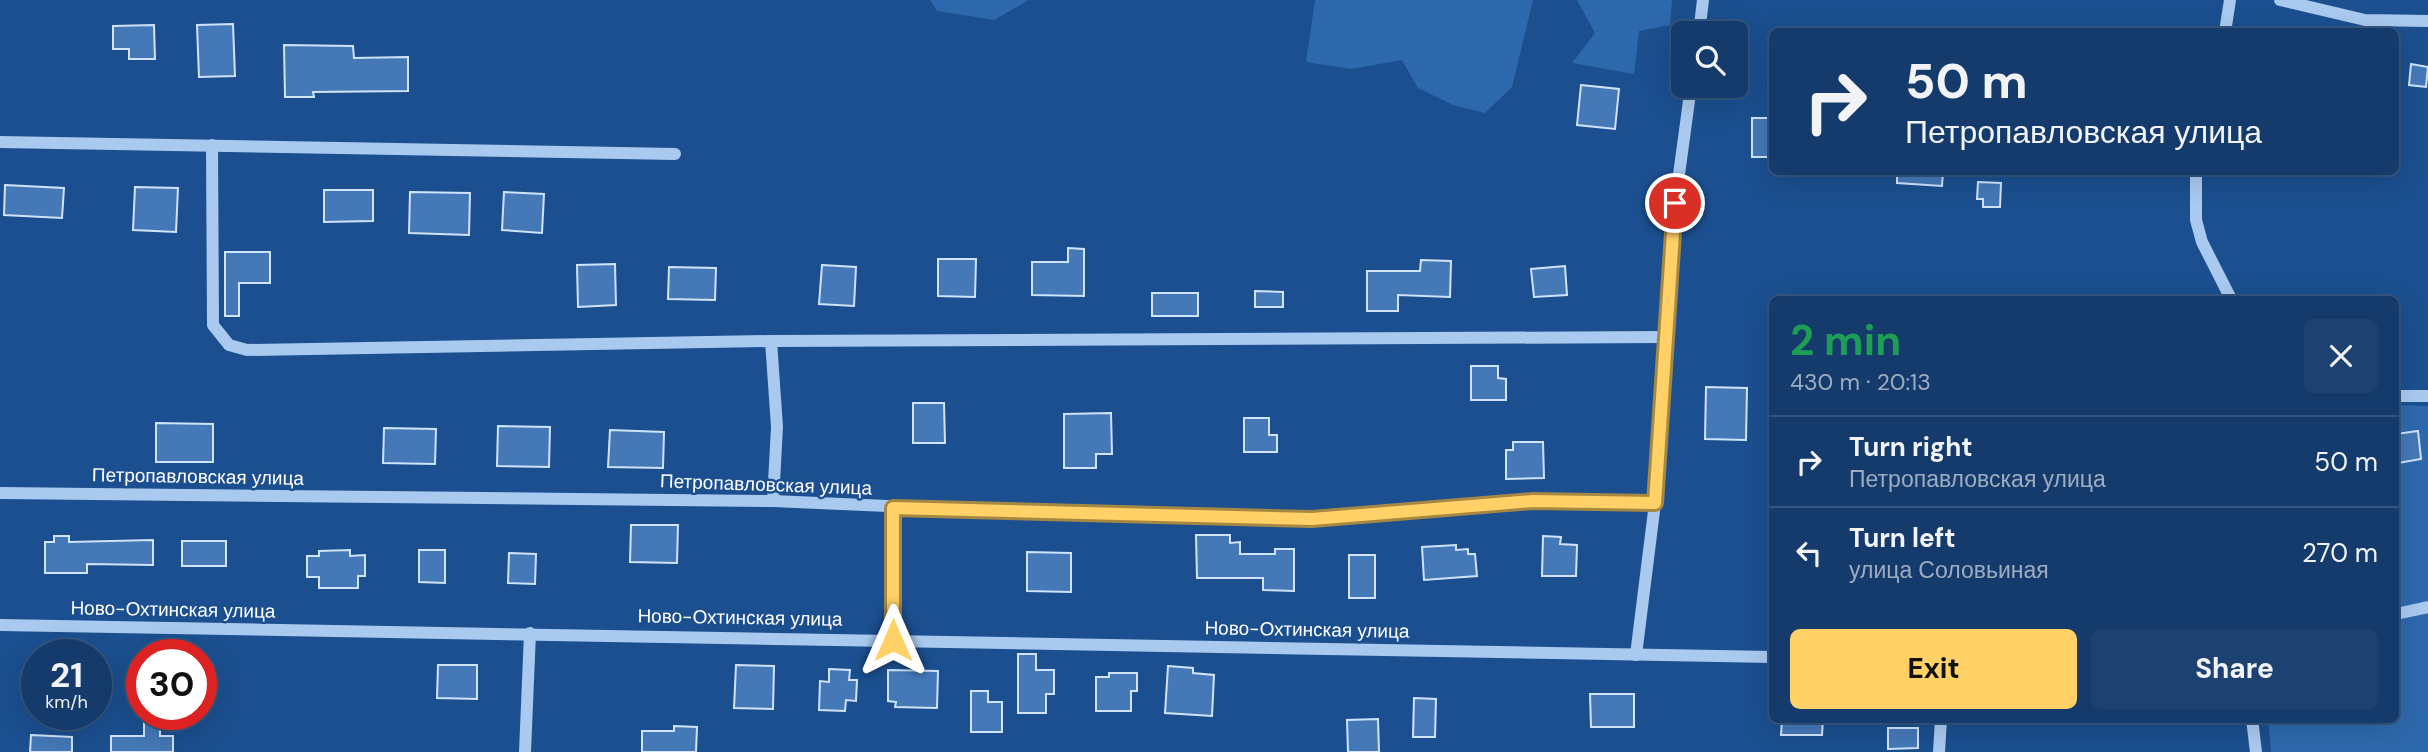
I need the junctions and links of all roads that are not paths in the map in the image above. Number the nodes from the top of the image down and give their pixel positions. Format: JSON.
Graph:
{"nodes":[{"id":1,"x":1703,"y":0,"type":"edge"},
{"id":2,"x":2230,"y":0,"type":"edge"},
{"id":3,"x":2280,"y":0,"type":"edge"},
{"id":4,"x":1700,"y":21,"type":"edge"},
{"id":5,"x":2428,"y":21,"type":"edge"},
{"id":6,"x":2226,"y":28,"type":"edge"},
{"id":7,"x":1689,"y":98,"type":"edge"},
{"id":8,"x":0,"y":142,"type":"edge"},
{"id":9,"x":212,"y":145,"type":"junction"},
{"id":10,"x":675,"y":154,"type":"dead end"},
{"id":11,"x":2196,"y":175,"type":"edge"},
{"id":12,"x":2229,"y":296,"type":"edge"},
{"id":13,"x":1665,"y":337,"type":"junction"},
{"id":14,"x":771,"y":341,"type":"junction"},
{"id":15,"x":2399,"y":396,"type":"edge"},
{"id":16,"x":2428,"y":396,"type":"edge"},
{"id":17,"x":0,"y":493,"type":"edge"},
{"id":18,"x":773,"y":502,"type":"junction"},
{"id":19,"x":1655,"y":503,"type":"junction"},
{"id":20,"x":893,"y":508,"type":"junction"},
{"id":21,"x":2428,"y":607,"type":"edge"},
{"id":22,"x":2399,"y":613,"type":"edge"},
{"id":23,"x":0,"y":625,"type":"edge"},
{"id":24,"x":530,"y":633,"type":"junction"},
{"id":25,"x":893,"y":640,"type":"junction"},
{"id":26,"x":1636,"y":655,"type":"junction"},
{"id":27,"x":1769,"y":657,"type":"edge"},
{"id":28,"x":1941,"y":723,"type":"edge"},
{"id":29,"x":2252,"y":723,"type":"edge"},
{"id":30,"x":525,"y":752,"type":"edge"},
{"id":31,"x":1939,"y":752,"type":"edge"},
{"id":32,"x":2256,"y":752,"type":"edge"}],
"edges":[{"from":1,"to":4,"type":"street"},
{"from":2,"to":6,"type":"street"},
{"from":3,"to":5,"type":"street"},
{"from":7,"to":13,"type":"street"},
{"from":8,"to":9,"type":"street"},
{"from":9,"to":10,"type":"street"},
{"from":9,"to":14,"type":"street"},
{"from":11,"to":12,"type":"street"},
{"from":13,"to":14,"type":"street"},
{"from":13,"to":19,"type":"street"},
{"from":14,"to":18,"type":"street"},
{"from":15,"to":16,"type":"street"},
{"from":17,"to":18,"type":"street","name":"Петропавловская улица"},
{"from":18,"to":20,"type":"street","name":"Петропавловская улица"},
{"from":19,"to":20,"type":"street","name":"Петропавловская улица"},
{"from":19,"to":26,"type":"street"},
{"from":20,"to":25,"type":"street"},
{"from":21,"to":22,"type":"street"},
{"from":23,"to":24,"type":"street","name":"Ново-Охтинская улица"},
{"from":24,"to":25,"type":"street","name":"Ново-Охтинская улица"},
{"from":24,"to":30,"type":"street"},
{"from":25,"to":26,"type":"street","name":"Ново-Охтинская улица"},
{"from":26,"to":27,"type":"street","name":"Ново-Охтинская улица"},
{"from":28,"to":31,"type":"street"},
{"from":29,"to":32,"type":"street"}]}
